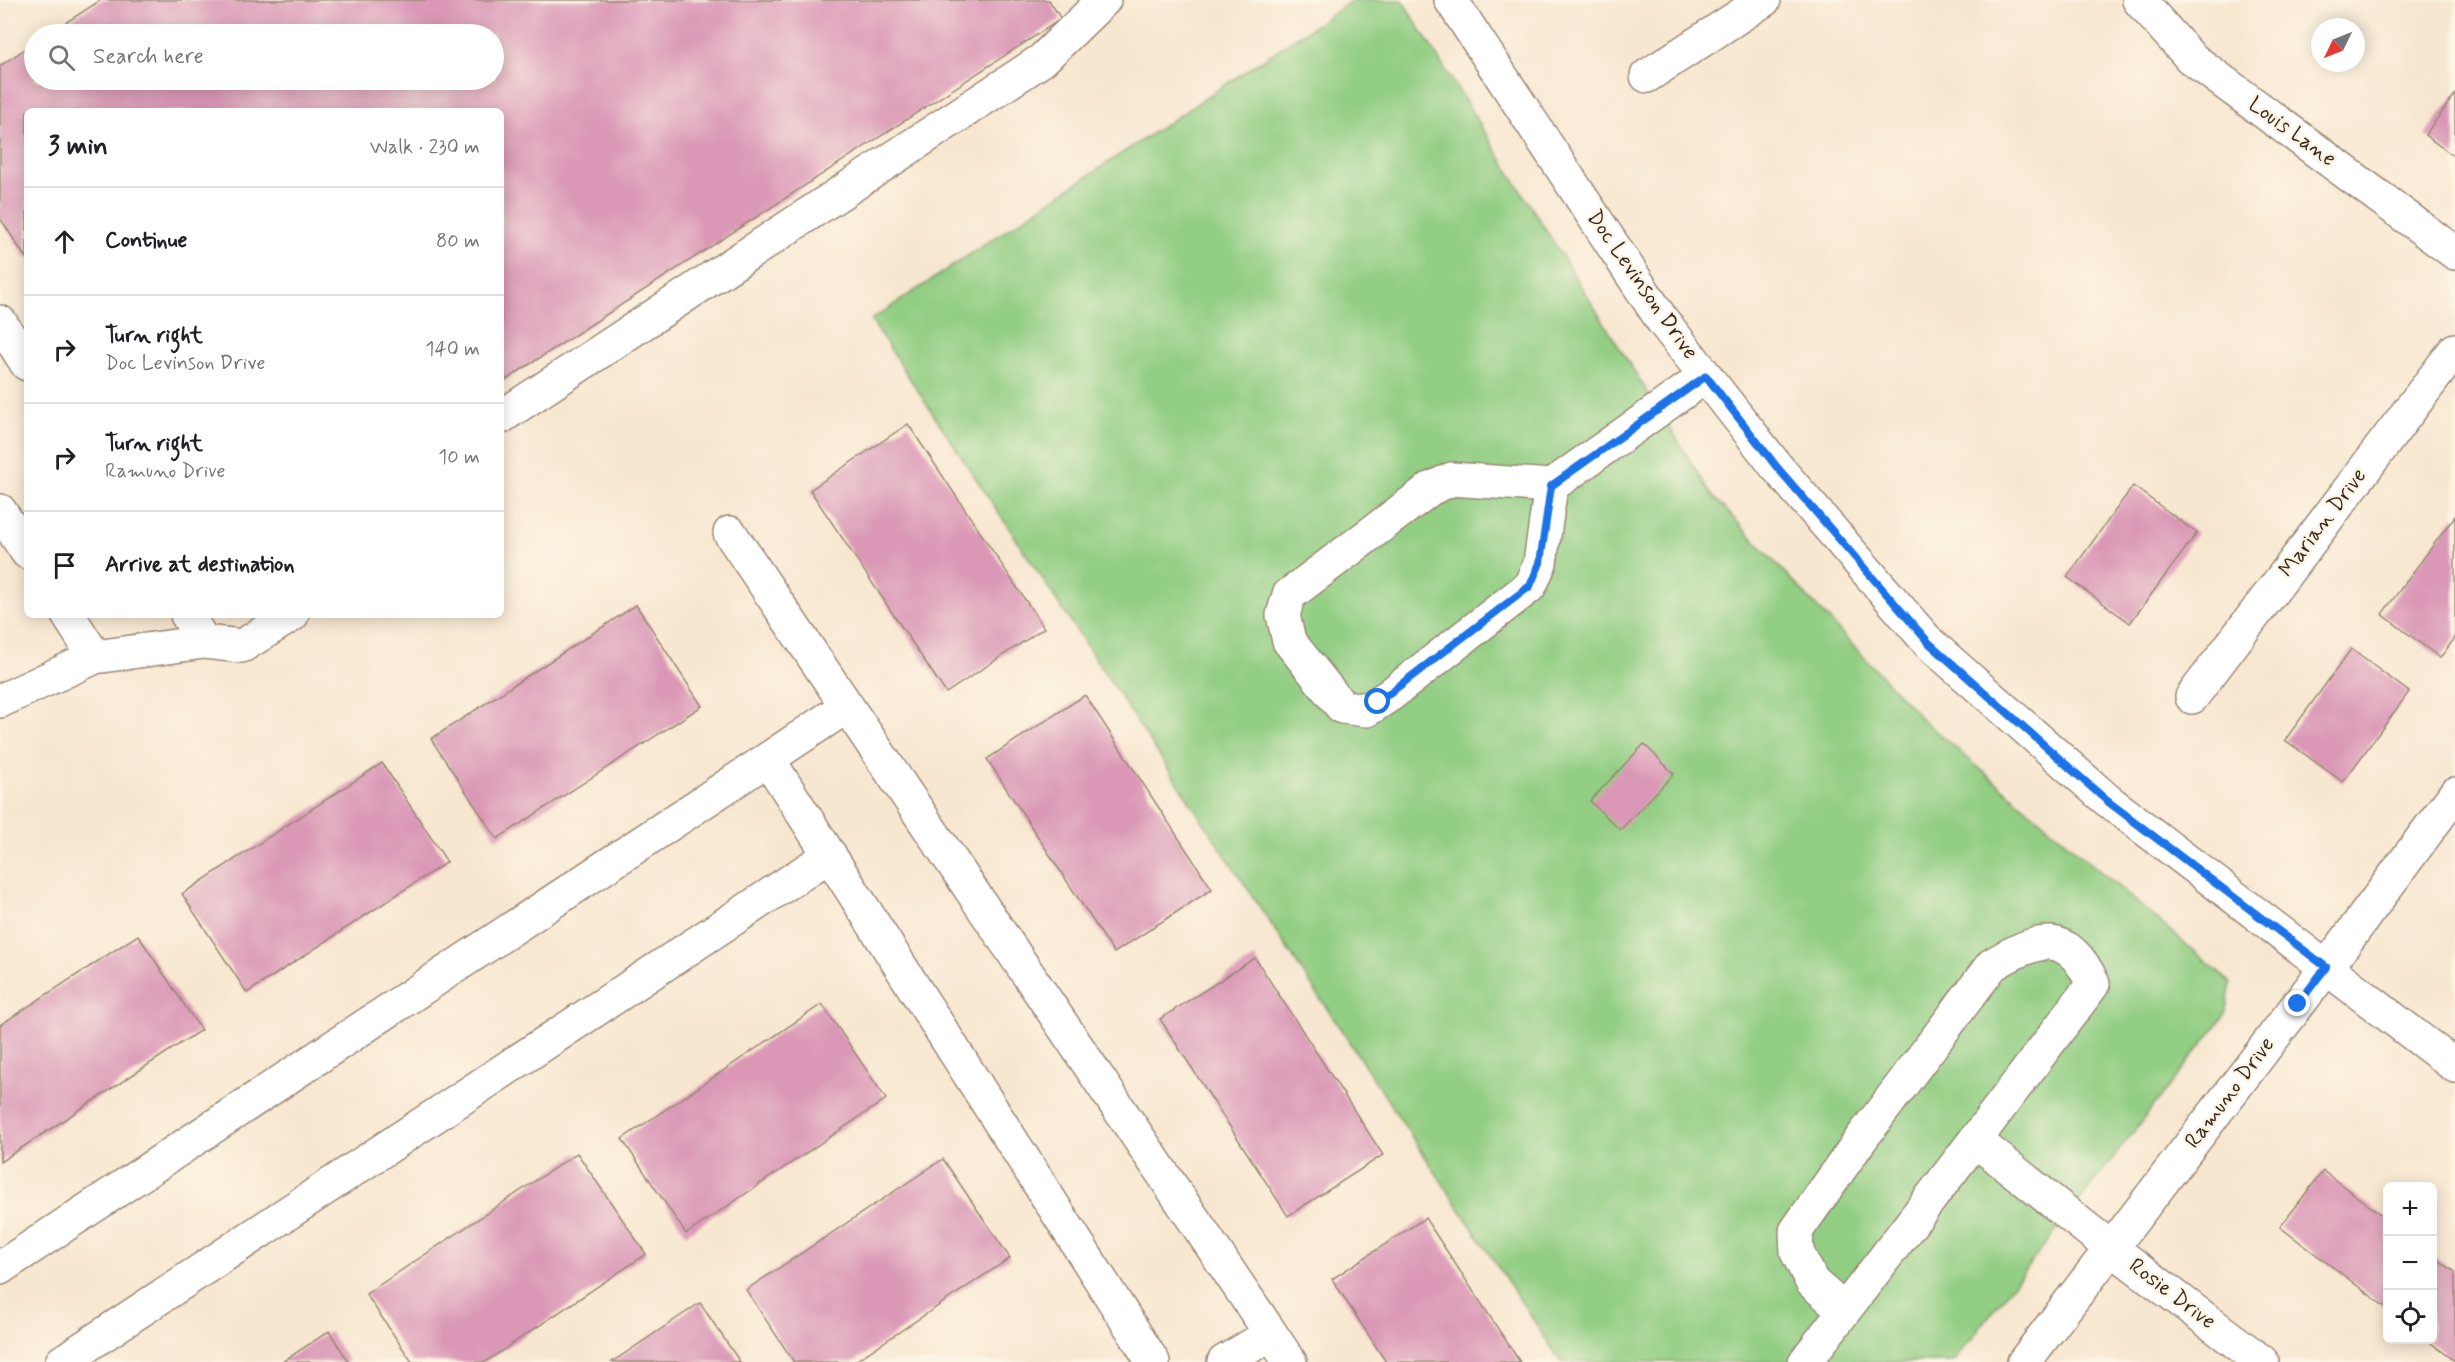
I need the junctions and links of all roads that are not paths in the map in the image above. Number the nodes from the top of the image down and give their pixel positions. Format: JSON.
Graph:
{"nodes":[{"id":1,"x":1104,"y":0,"type":"edge"},
{"id":2,"x":1452,"y":0,"type":"edge"},
{"id":3,"x":1764,"y":0,"type":"edge"},
{"id":4,"x":2139,"y":0,"type":"edge"},
{"id":5,"x":1647,"y":76,"type":"dead end"},
{"id":6,"x":2455,"y":253,"type":"edge"},
{"id":7,"x":0,"y":322,"type":"edge"},
{"id":8,"x":2455,"y":350,"type":"edge"},
{"id":9,"x":24,"y":359,"type":"edge"},
{"id":10,"x":1706,"y":376,"type":"junction"},
{"id":11,"x":504,"y":415,"type":"edge"},
{"id":12,"x":1551,"y":486,"type":"junction"},
{"id":13,"x":0,"y":511,"type":"edge"},
{"id":14,"x":730,"y":533,"type":"dead end"},
{"id":15,"x":24,"y":547,"type":"edge"},
{"id":16,"x":70,"y":618,"type":"edge"},
{"id":17,"x":189,"y":618,"type":"edge"},
{"id":18,"x":287,"y":618,"type":"edge"},
{"id":19,"x":204,"y":642,"type":"junction"},
{"id":20,"x":95,"y":657,"type":"junction"},
{"id":21,"x":2192,"y":697,"type":"dead end"},
{"id":22,"x":0,"y":701,"type":"edge"},
{"id":23,"x":847,"y":706,"type":"junction"},
{"id":24,"x":768,"y":759,"type":"junction"},
{"id":25,"x":2455,"y":794,"type":"edge"},
{"id":26,"x":830,"y":855,"type":"junction"},
{"id":27,"x":2326,"y":967,"type":"junction"},
{"id":28,"x":2455,"y":1066,"type":"edge"},
{"id":29,"x":1975,"y":1140,"type":"junction"},
{"id":30,"x":2111,"y":1248,"type":"junction"},
{"id":31,"x":0,"y":1268,"type":"edge"},
{"id":32,"x":1844,"y":1310,"type":"junction"},
{"id":33,"x":1271,"y":1334,"type":"junction"},
{"id":34,"x":62,"y":1362,"type":"edge"},
{"id":35,"x":1153,"y":1362,"type":"edge"},
{"id":36,"x":1224,"y":1362,"type":"edge"},
{"id":37,"x":1290,"y":1362,"type":"edge"},
{"id":38,"x":1804,"y":1362,"type":"edge"},
{"id":39,"x":2024,"y":1362,"type":"edge"},
{"id":40,"x":2262,"y":1362,"type":"edge"}],
"edges":[{"from":1,"to":11,"type":"street"},
{"from":2,"to":10,"type":"street","name":"Doc Levinson Drive"},
{"from":3,"to":5,"type":"street"},
{"from":4,"to":6,"type":"street","name":"Louis Lane"},
{"from":7,"to":9,"type":"street"},
{"from":8,"to":21,"type":"street","name":"Marian Drive"},
{"from":10,"to":12,"type":"street"},
{"from":10,"to":27,"type":"street","name":"Doc Levinson Drive"},
{"from":12,"to":12,"type":"street"},
{"from":13,"to":15,"type":"street"},
{"from":14,"to":23,"type":"street"},
{"from":16,"to":20,"type":"street"},
{"from":17,"to":19,"type":"street"},
{"from":18,"to":19,"type":"street"},
{"from":19,"to":20,"type":"street"},
{"from":20,"to":22,"type":"street"},
{"from":23,"to":24,"type":"street"},
{"from":23,"to":33,"type":"street"},
{"from":24,"to":26,"type":"street"},
{"from":24,"to":31,"type":"street"},
{"from":25,"to":27,"type":"street","name":"Ramuno Drive"},
{"from":26,"to":34,"type":"street"},
{"from":26,"to":35,"type":"street"},
{"from":27,"to":28,"type":"street","name":"Doc Levinson Drive"},
{"from":27,"to":30,"type":"street","name":"Ramuno Drive"},
{"from":29,"to":30,"type":"street","name":"Rosie Drive"},
{"from":29,"to":32,"type":"street"},
{"from":29,"to":32,"type":"street"},
{"from":30,"to":39,"type":"street","name":"Ramuno Drive"},
{"from":30,"to":40,"type":"street","name":"Rosie Drive"},
{"from":32,"to":38,"type":"street"},
{"from":33,"to":36,"type":"street"},
{"from":33,"to":37,"type":"street"}]}
